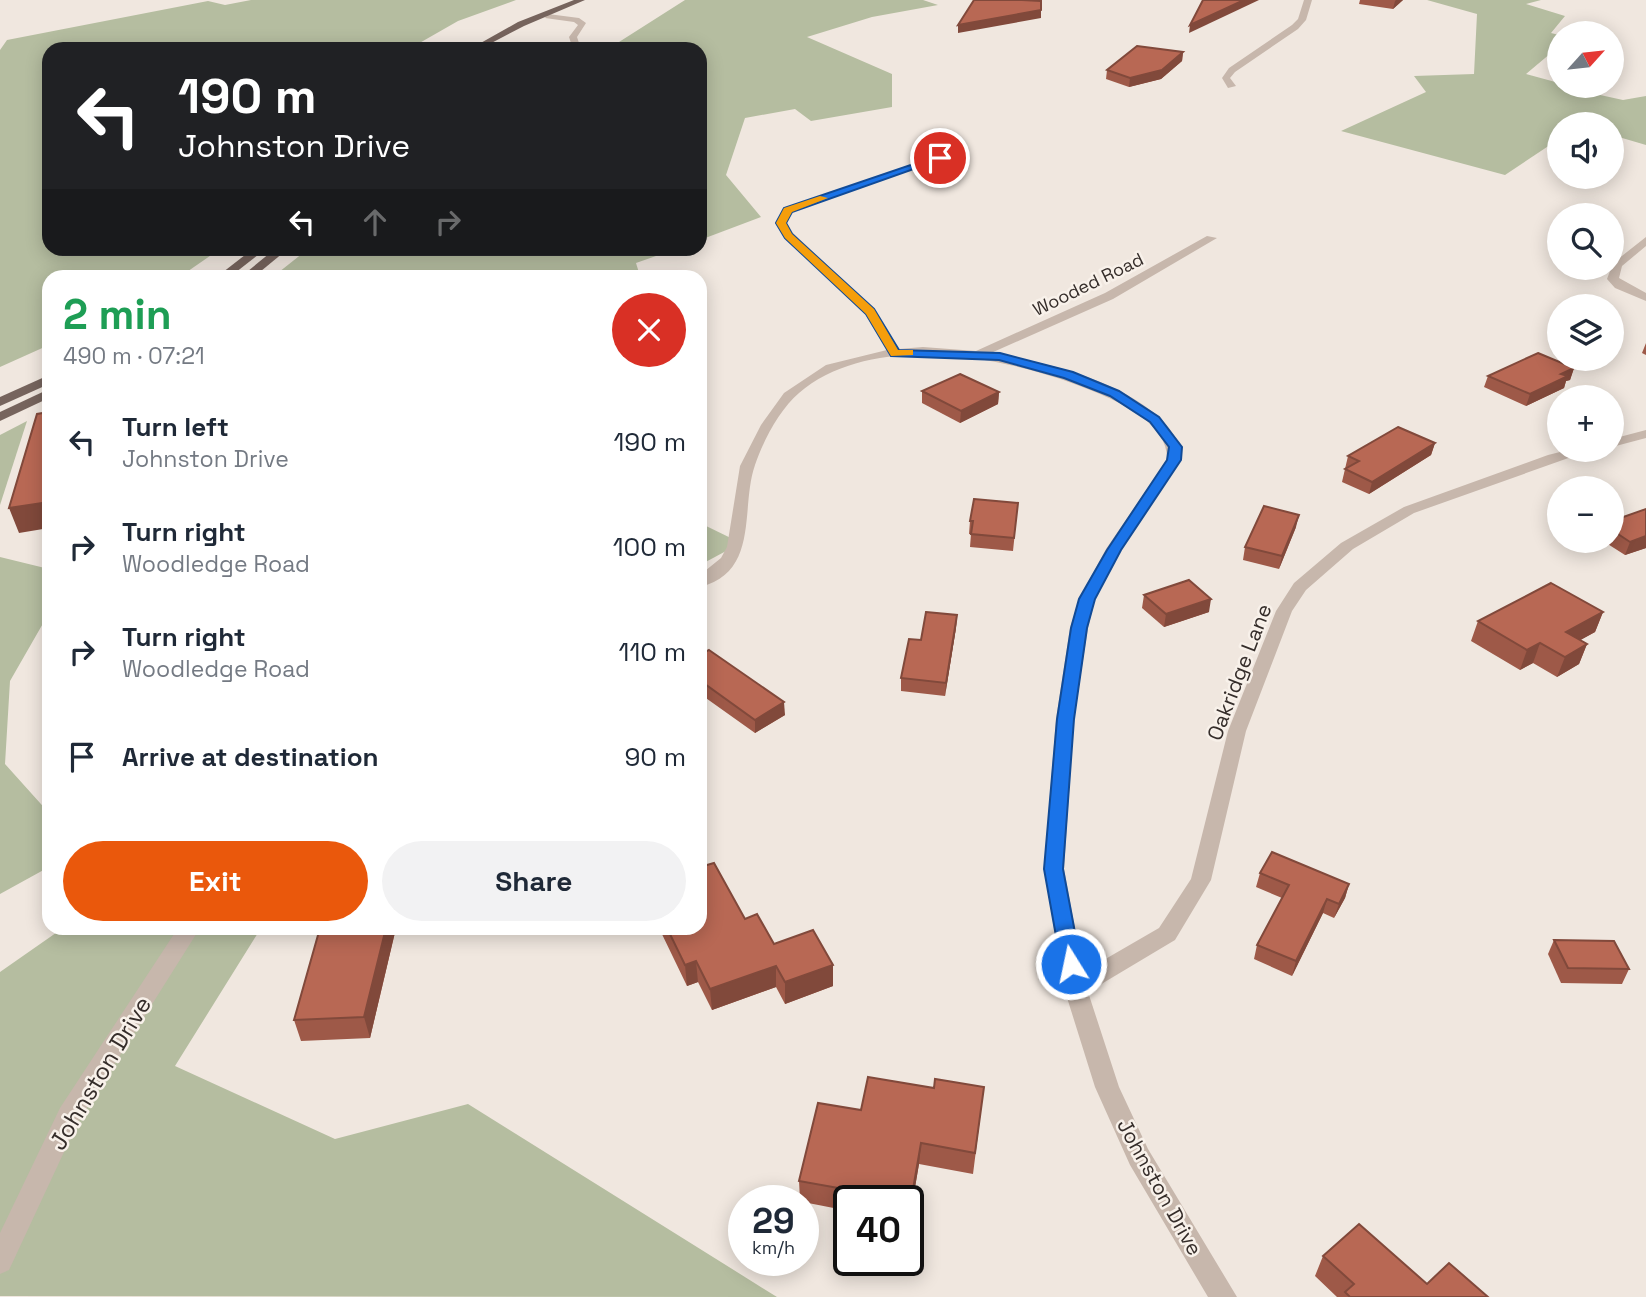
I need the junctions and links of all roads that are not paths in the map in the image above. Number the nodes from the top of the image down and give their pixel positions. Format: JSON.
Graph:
{"nodes":[{"id":1,"x":581,"y":0,"type":"edge"},
{"id":2,"x":1308,"y":0,"type":"edge"},
{"id":3,"x":548,"y":16,"type":"junction"},
{"id":4,"x":487,"y":42,"type":"edge"},
{"id":5,"x":503,"y":42,"type":"edge"},
{"id":6,"x":575,"y":42,"type":"edge"},
{"id":7,"x":1231,"y":86,"type":"dead end"},
{"id":8,"x":964,"y":149,"type":"dead end"},
{"id":9,"x":1211,"y":239,"type":"dead end"},
{"id":10,"x":1646,"y":240,"type":"edge"},
{"id":11,"x":251,"y":256,"type":"edge"},
{"id":12,"x":274,"y":256,"type":"edge"},
{"id":13,"x":232,"y":270,"type":"edge"},
{"id":14,"x":256,"y":270,"type":"edge"},
{"id":15,"x":1646,"y":297,"type":"edge"},
{"id":16,"x":895,"y":354,"type":"junction"},
{"id":17,"x":978,"y":355,"type":"junction"},
{"id":18,"x":42,"y":382,"type":"edge"},
{"id":19,"x":42,"y":396,"type":"edge"},
{"id":20,"x":0,"y":402,"type":"edge"},
{"id":21,"x":0,"y":417,"type":"edge"},
{"id":22,"x":1646,"y":434,"type":"edge"},
{"id":23,"x":1624,"y":440,"type":"edge"},
{"id":24,"x":1547,"y":460,"type":"edge"},
{"id":25,"x":707,"y":577,"type":"edge"},
{"id":26,"x":185,"y":935,"type":"edge"},
{"id":27,"x":1075,"y":988,"type":"junction"},
{"id":28,"x":0,"y":1261,"type":"edge"},
{"id":29,"x":1223,"y":1297,"type":"edge"}],
"edges":[{"from":1,"to":3,"type":"main road"},
{"from":2,"to":7,"type":"street"},
{"from":3,"to":4,"type":"main road"},
{"from":3,"to":5,"type":"main road"},
{"from":3,"to":6,"type":"street"},
{"from":8,"to":16,"type":"street"},
{"from":9,"to":17,"type":"street","name":"Wooded Road"},
{"from":10,"to":15,"type":"street"},
{"from":11,"to":13,"type":"main road"},
{"from":12,"to":14,"type":"main road"},
{"from":16,"to":17,"type":"street","name":"Johnston Drive"},
{"from":16,"to":25,"type":"street","name":"Johnston Drive"},
{"from":17,"to":27,"type":"street","name":"Johnston Drive"},
{"from":18,"to":20,"type":"main road"},
{"from":19,"to":21,"type":"main road"},
{"from":22,"to":23,"type":"street"},
{"from":24,"to":27,"type":"street","name":"Oakridge Lane"},
{"from":26,"to":28,"type":"street","name":"Johnston Drive"},
{"from":27,"to":29,"type":"street","name":"Johnston Drive"}]}
